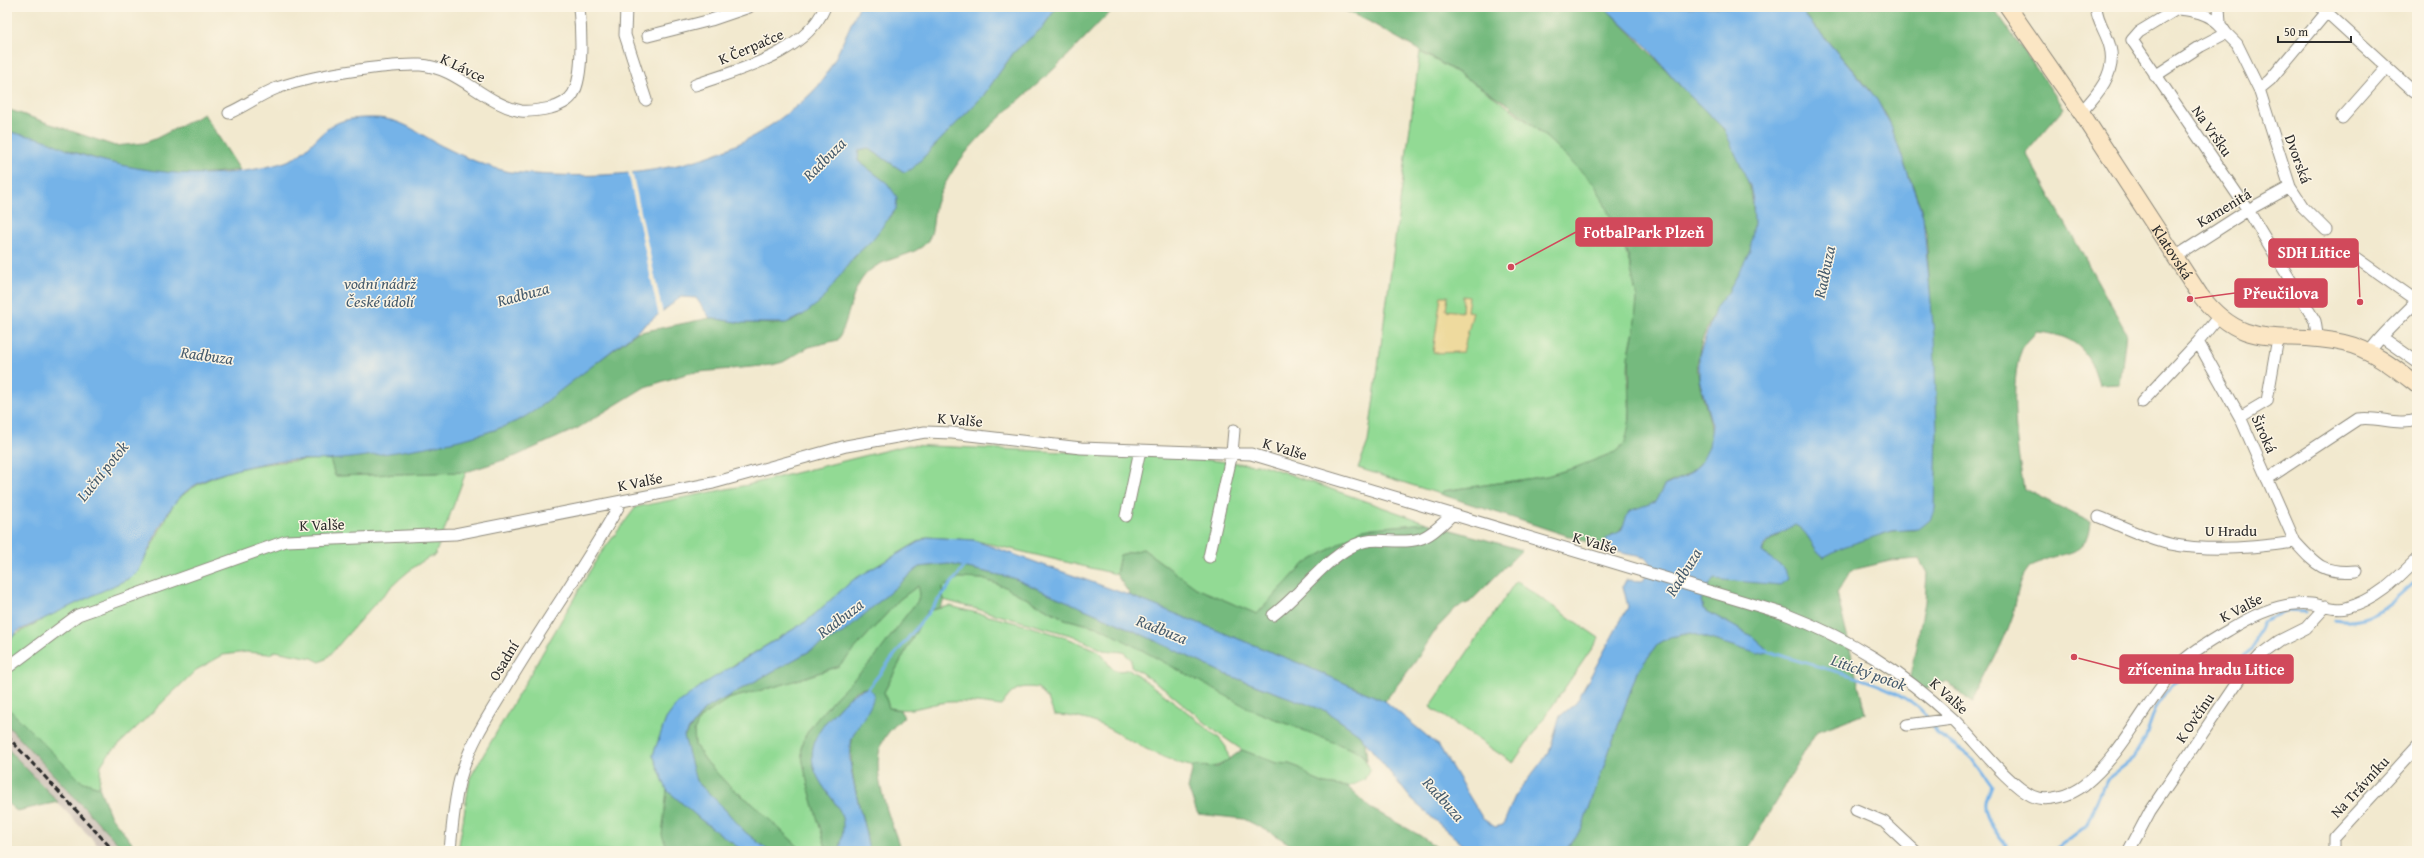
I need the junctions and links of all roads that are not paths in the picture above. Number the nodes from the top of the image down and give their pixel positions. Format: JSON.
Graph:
{"nodes":[{"id":1,"x":579,"y":7,"type":"edge"},
{"id":2,"x":626,"y":7,"type":"edge"},
{"id":3,"x":749,"y":7,"type":"edge"},
{"id":4,"x":825,"y":7,"type":"edge"},
{"id":5,"x":2008,"y":7,"type":"edge"},
{"id":6,"x":2096,"y":7,"type":"edge"},
{"id":7,"x":2219,"y":7,"type":"edge"},
{"id":8,"x":2323,"y":10,"type":"edge"},
{"id":9,"x":2220,"y":23,"type":"junction"},
{"id":10,"x":2226,"y":33,"type":"junction"},
{"id":11,"x":648,"y":36,"type":"dead end"},
{"id":12,"x":2387,"y":67,"type":"junction"},
{"id":13,"x":2155,"y":76,"type":"junction"},
{"id":14,"x":696,"y":85,"type":"dead end"},
{"id":15,"x":2259,"y":88,"type":"junction"},
{"id":16,"x":2416,"y":90,"type":"edge"},
{"id":17,"x":646,"y":100,"type":"dead end"},
{"id":18,"x":2081,"y":112,"type":"junction"},
{"id":19,"x":229,"y":113,"type":"dead end"},
{"id":20,"x":2342,"y":118,"type":"dead end"},
{"id":21,"x":2290,"y":187,"type":"junction"},
{"id":22,"x":2248,"y":210,"type":"junction"},
{"id":23,"x":2326,"y":230,"type":"dead end"},
{"id":24,"x":2353,"y":256,"type":"dead end"},
{"id":25,"x":2175,"y":257,"type":"junction"},
{"id":26,"x":2417,"y":301,"type":"edge"},
{"id":27,"x":2219,"y":316,"type":"junction"},
{"id":28,"x":2278,"y":338,"type":"junction"},
{"id":29,"x":2383,"y":338,"type":"junction"},
{"id":30,"x":2318,"y":340,"type":"junction"},
{"id":31,"x":2198,"y":342,"type":"junction"},
{"id":32,"x":2369,"y":353,"type":"junction"},
{"id":33,"x":2417,"y":362,"type":"edge"},
{"id":34,"x":2417,"y":385,"type":"edge"},
{"id":35,"x":2142,"y":402,"type":"dead end"},
{"id":36,"x":2240,"y":417,"type":"junction"},
{"id":37,"x":2417,"y":420,"type":"edge"},
{"id":38,"x":1234,"y":430,"type":"dead end"},
{"id":39,"x":1140,"y":450,"type":"junction"},
{"id":40,"x":1232,"y":453,"type":"junction"},
{"id":41,"x":2267,"y":479,"type":"junction"},
{"id":42,"x":621,"y":502,"type":"junction"},
{"id":43,"x":1126,"y":516,"type":"dead end"},
{"id":44,"x":1451,"y":516,"type":"junction"},
{"id":45,"x":2099,"y":517,"type":"dead end"},
{"id":46,"x":2295,"y":542,"type":"junction"},
{"id":47,"x":1209,"y":557,"type":"dead end"},
{"id":48,"x":2417,"y":559,"type":"edge"},
{"id":49,"x":2356,"y":571,"type":"dead end"},
{"id":50,"x":2326,"y":606,"type":"junction"},
{"id":51,"x":1273,"y":615,"type":"dead end"},
{"id":52,"x":7,"y":668,"type":"edge"},
{"id":53,"x":1953,"y":719,"type":"junction"},
{"id":54,"x":1907,"y":725,"type":"dead end"},
{"id":55,"x":2417,"y":747,"type":"edge"},
{"id":56,"x":1856,"y":810,"type":"dead end"},
{"id":57,"x":2337,"y":849,"type":"edge"},
{"id":58,"x":450,"y":851,"type":"edge"},
{"id":59,"x":1915,"y":851,"type":"edge"},
{"id":60,"x":2129,"y":851,"type":"edge"}],
"edges":[{"from":1,"to":19,"type":"street","name":"K Lávce"},
{"from":2,"to":17,"type":"street"},
{"from":3,"to":11,"type":"street"},
{"from":4,"to":14,"type":"street","name":"K Čerpačce"},
{"from":5,"to":18,"type":"main road","name":"Klatovská"},
{"from":6,"to":18,"type":"street"},
{"from":7,"to":9,"type":"street"},
{"from":8,"to":12,"type":"street"},
{"from":8,"to":15,"type":"street"},
{"from":9,"to":10,"type":"street"},
{"from":9,"to":13,"type":"street","name":"Na Vršku"},
{"from":10,"to":13,"type":"street"},
{"from":10,"to":15,"type":"street","name":"Dvorská"},
{"from":12,"to":16,"type":"street"},
{"from":12,"to":20,"type":"street"},
{"from":13,"to":22,"type":"street","name":"Na Vršku"},
{"from":15,"to":21,"type":"street","name":"Dvorská"},
{"from":18,"to":25,"type":"main road","name":"Klatovská"},
{"from":21,"to":22,"type":"street","name":"Kamenitá"},
{"from":21,"to":23,"type":"street","name":"Dvorská"},
{"from":22,"to":25,"type":"street","name":"Kamenitá"},
{"from":22,"to":30,"type":"street","name":"Na Vršku"},
{"from":24,"to":26,"type":"street"},
{"from":25,"to":27,"type":"main road","name":"Klatovská"},
{"from":26,"to":29,"type":"street"},
{"from":27,"to":28,"type":"main road","name":"Klatovská"},
{"from":27,"to":31,"type":"street"},
{"from":28,"to":30,"type":"main road","name":"Klatovská"},
{"from":28,"to":36,"type":"street"},
{"from":29,"to":32,"type":"street"},
{"from":29,"to":33,"type":"street"},
{"from":30,"to":32,"type":"main road","name":"Klatovská"},
{"from":31,"to":35,"type":"street"},
{"from":31,"to":36,"type":"street","name":"Široká"},
{"from":32,"to":34,"type":"main road","name":"Klatovská"},
{"from":36,"to":41,"type":"street","name":"Široká"},
{"from":37,"to":41,"type":"street"},
{"from":38,"to":40,"type":"street"},
{"from":39,"to":40,"type":"street","name":"K Valše"},
{"from":39,"to":42,"type":"street","name":"K Valše"},
{"from":39,"to":43,"type":"street"},
{"from":40,"to":44,"type":"street","name":"K Valše"},
{"from":40,"to":47,"type":"street"},
{"from":41,"to":46,"type":"street","name":"Široká"},
{"from":42,"to":52,"type":"street","name":"K Valše"},
{"from":42,"to":58,"type":"street","name":"Osadní"},
{"from":44,"to":51,"type":"street"},
{"from":44,"to":53,"type":"street","name":"K Valše"},
{"from":45,"to":46,"type":"street","name":"U Hradu"},
{"from":46,"to":49,"type":"street"},
{"from":48,"to":50,"type":"street","name":"K Valše"},
{"from":50,"to":53,"type":"street","name":"K Valše"},
{"from":50,"to":60,"type":"street","name":"K Ovčínu"},
{"from":53,"to":54,"type":"street"},
{"from":55,"to":57,"type":"street","name":"Na Trávníku"},
{"from":56,"to":59,"type":"street"}]}
